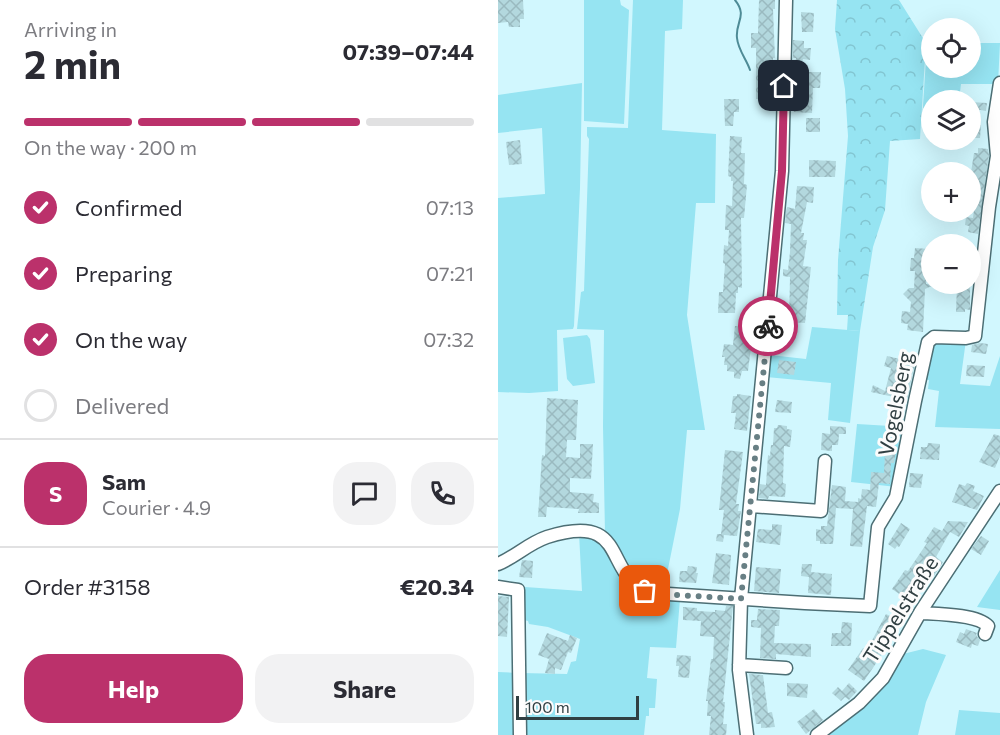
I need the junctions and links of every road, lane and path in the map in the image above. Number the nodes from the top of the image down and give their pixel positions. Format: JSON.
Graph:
{"nodes":[{"id":1,"x":786,"y":0,"type":"edge"},
{"id":2,"x":1000,"y":83,"type":"edge"},
{"id":3,"x":825,"y":461,"type":"dead end"},
{"id":4,"x":1000,"y":491,"type":"edge"},
{"id":5,"x":751,"y":506,"type":"junction"},
{"id":6,"x":498,"y":564,"type":"edge"},
{"id":7,"x":498,"y":587,"type":"edge"},
{"id":8,"x":741,"y":599,"type":"junction"},
{"id":9,"x":920,"y":613,"type":"junction"},
{"id":10,"x":985,"y":634,"type":"dead end"},
{"id":11,"x":739,"y":665,"type":"junction"},
{"id":12,"x":786,"y":669,"type":"dead end"},
{"id":13,"x":520,"y":735,"type":"edge"},
{"id":14,"x":747,"y":735,"type":"edge"},
{"id":15,"x":817,"y":735,"type":"edge"}],
"edges":[{"from":1,"to":5,"type":"street"},
{"from":2,"to":8,"type":"street","name":"Vogelsberg"},
{"from":3,"to":5,"type":"street"},
{"from":4,"to":9,"type":"street","name":"Tippelstraße"},
{"from":5,"to":8,"type":"street"},
{"from":6,"to":8,"type":"street"},
{"from":7,"to":13,"type":"street"},
{"from":8,"to":11,"type":"street"},
{"from":9,"to":10,"type":"street"},
{"from":9,"to":15,"type":"street","name":"Tippelstraße"},
{"from":11,"to":12,"type":"street"},
{"from":11,"to":14,"type":"street"}]}
